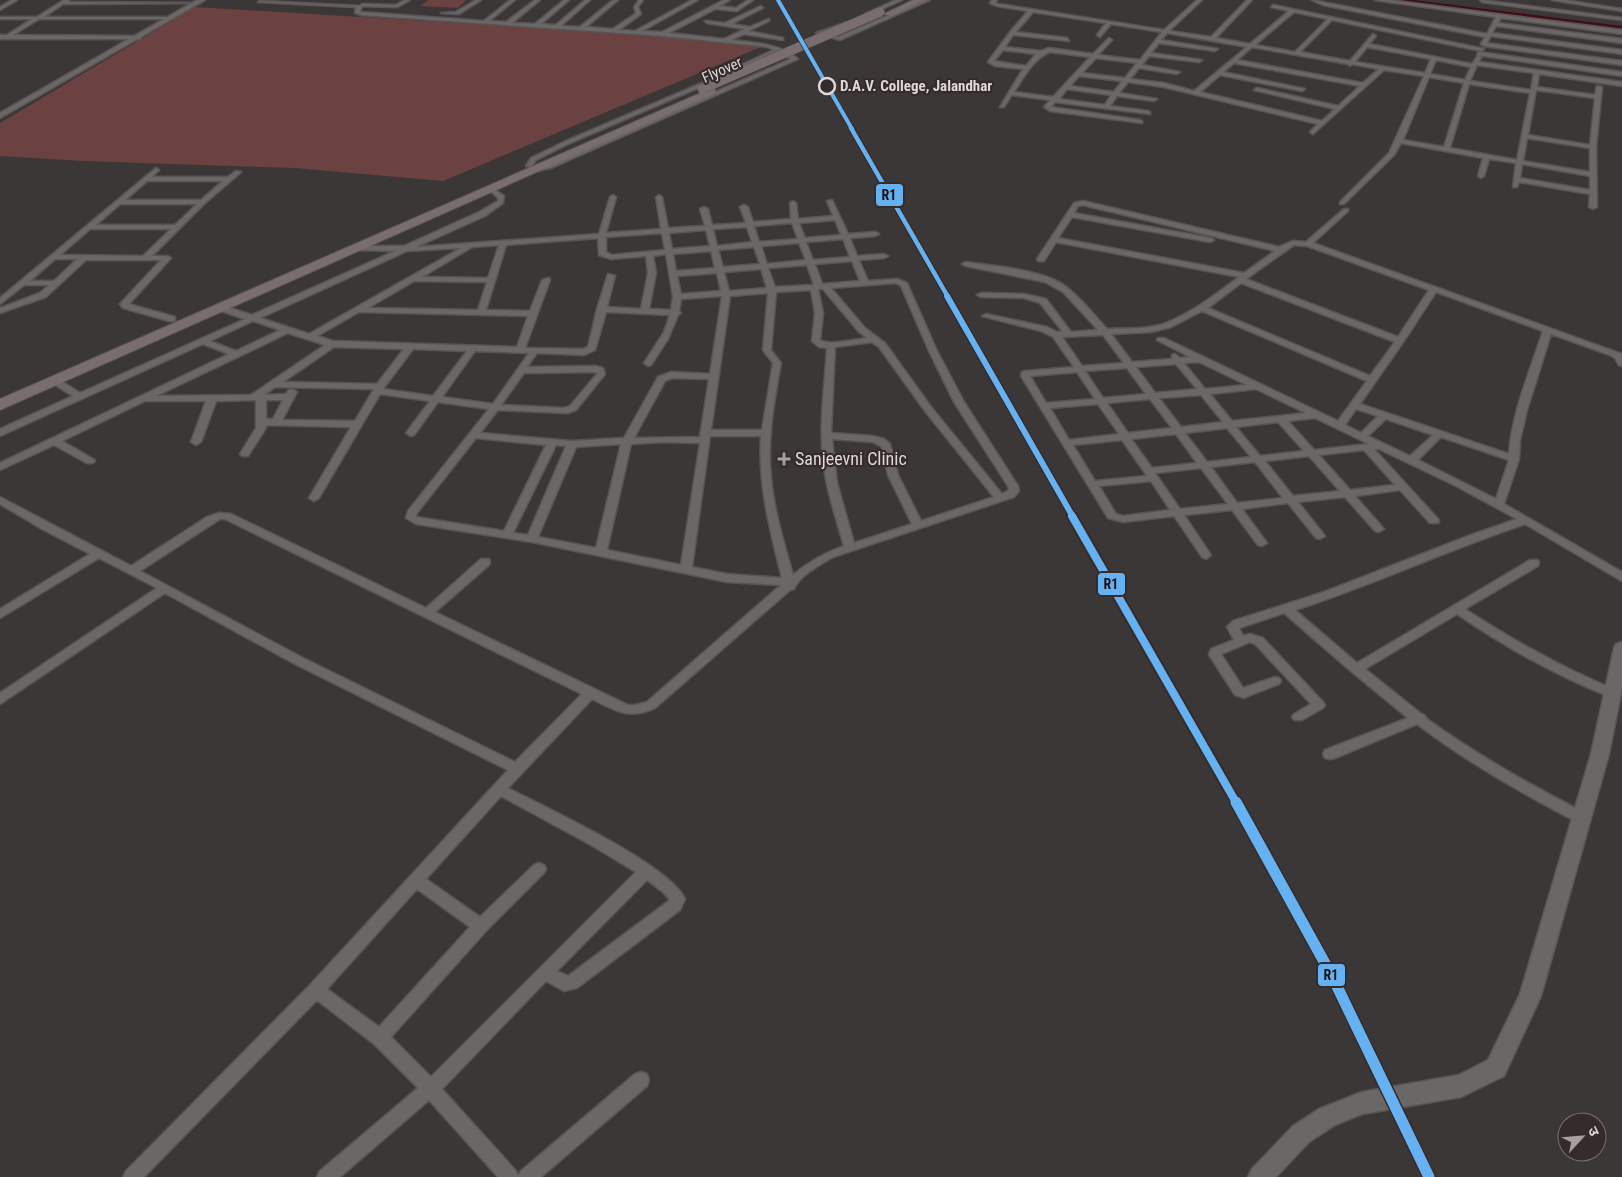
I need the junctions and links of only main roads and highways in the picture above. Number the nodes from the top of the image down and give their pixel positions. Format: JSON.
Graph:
{"nodes":[{"id":1,"x":908,"y":0,"type":"edge"},
{"id":2,"x":920,"y":0,"type":"edge"},
{"id":3,"x":884,"y":13,"type":"junction"},
{"id":4,"x":533,"y":168,"type":"junction"},
{"id":5,"x":0,"y":392,"type":"edge"},
{"id":6,"x":0,"y":405,"type":"edge"}],
"edges":[{"from":1,"to":3,"type":"main road","name":"Flyover"},
{"from":2,"to":3,"type":"main road","name":"Flyover"},
{"from":3,"to":4,"type":"main road","name":"Flyover"},
{"from":4,"to":5,"type":"main road"},
{"from":4,"to":6,"type":"main road"}]}
